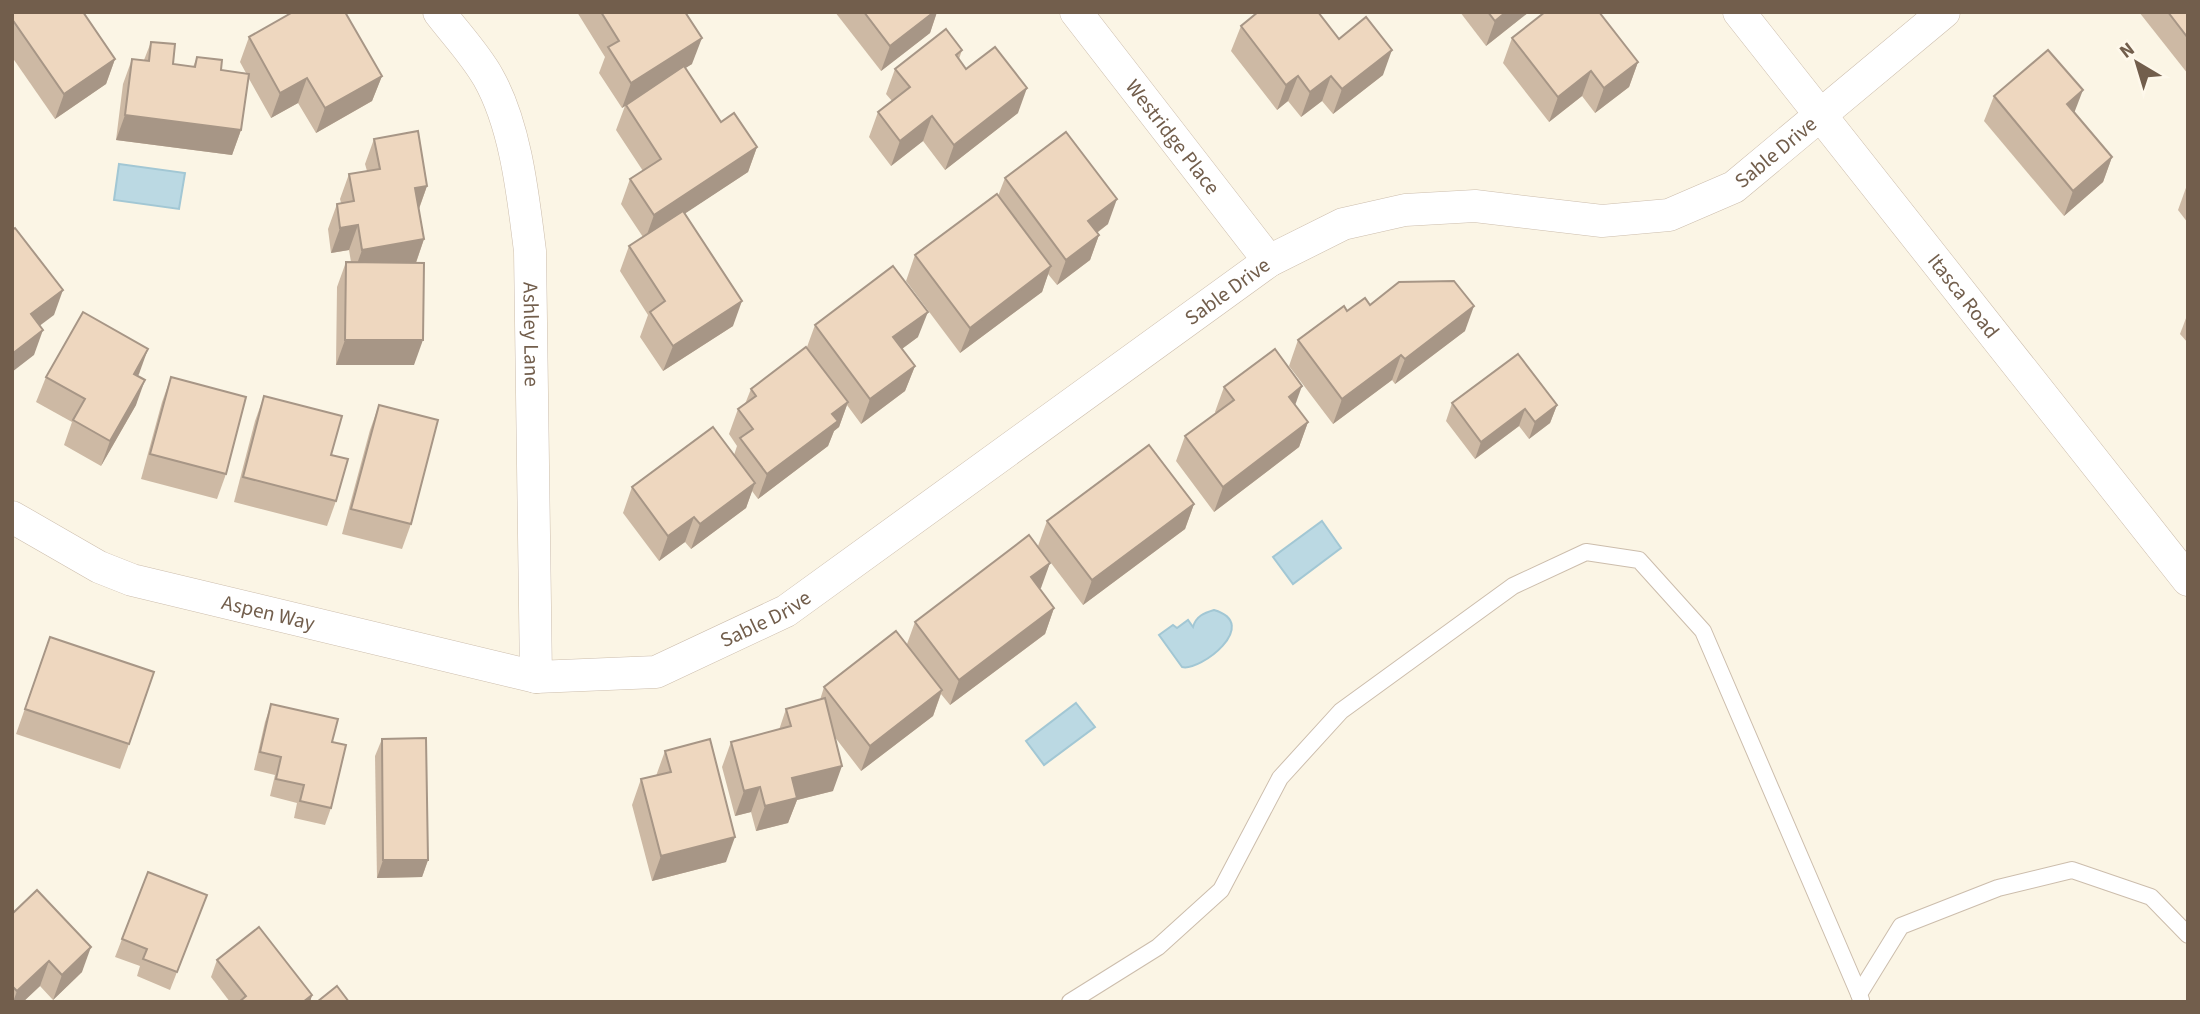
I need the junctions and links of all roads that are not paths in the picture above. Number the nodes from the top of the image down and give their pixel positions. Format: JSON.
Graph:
{"nodes":[{"id":1,"x":439,"y":12,"type":"edge"},
{"id":2,"x":1076,"y":12,"type":"edge"},
{"id":3,"x":1739,"y":12,"type":"edge"},
{"id":4,"x":1944,"y":12,"type":"edge"},
{"id":5,"x":1819,"y":116,"type":"junction"},
{"id":6,"x":1269,"y":261,"type":"junction"},
{"id":7,"x":12,"y":517,"type":"edge"},
{"id":8,"x":2188,"y":580,"type":"edge"},
{"id":9,"x":537,"y":677,"type":"junction"},
{"id":10,"x":2188,"y":935,"type":"edge"},
{"id":11,"x":1860,"y":998,"type":"edge"},
{"id":12,"x":1070,"y":1002,"type":"edge"}],
"edges":[{"from":1,"to":9,"type":"street","name":"Ashley Lane"},
{"from":2,"to":6,"type":"street","name":"Westridge Place"},
{"from":3,"to":5,"type":"street","name":"Itasca Road"},
{"from":4,"to":5,"type":"street","name":"Sable Drive"},
{"from":5,"to":6,"type":"street","name":"Sable Drive"},
{"from":5,"to":8,"type":"street","name":"Itasca Road"},
{"from":6,"to":9,"type":"street","name":"Sable Drive"},
{"from":7,"to":9,"type":"street","name":"Aspen Way"},
{"from":10,"to":11,"type":"lane"},
{"from":11,"to":12,"type":"lane"}]}
